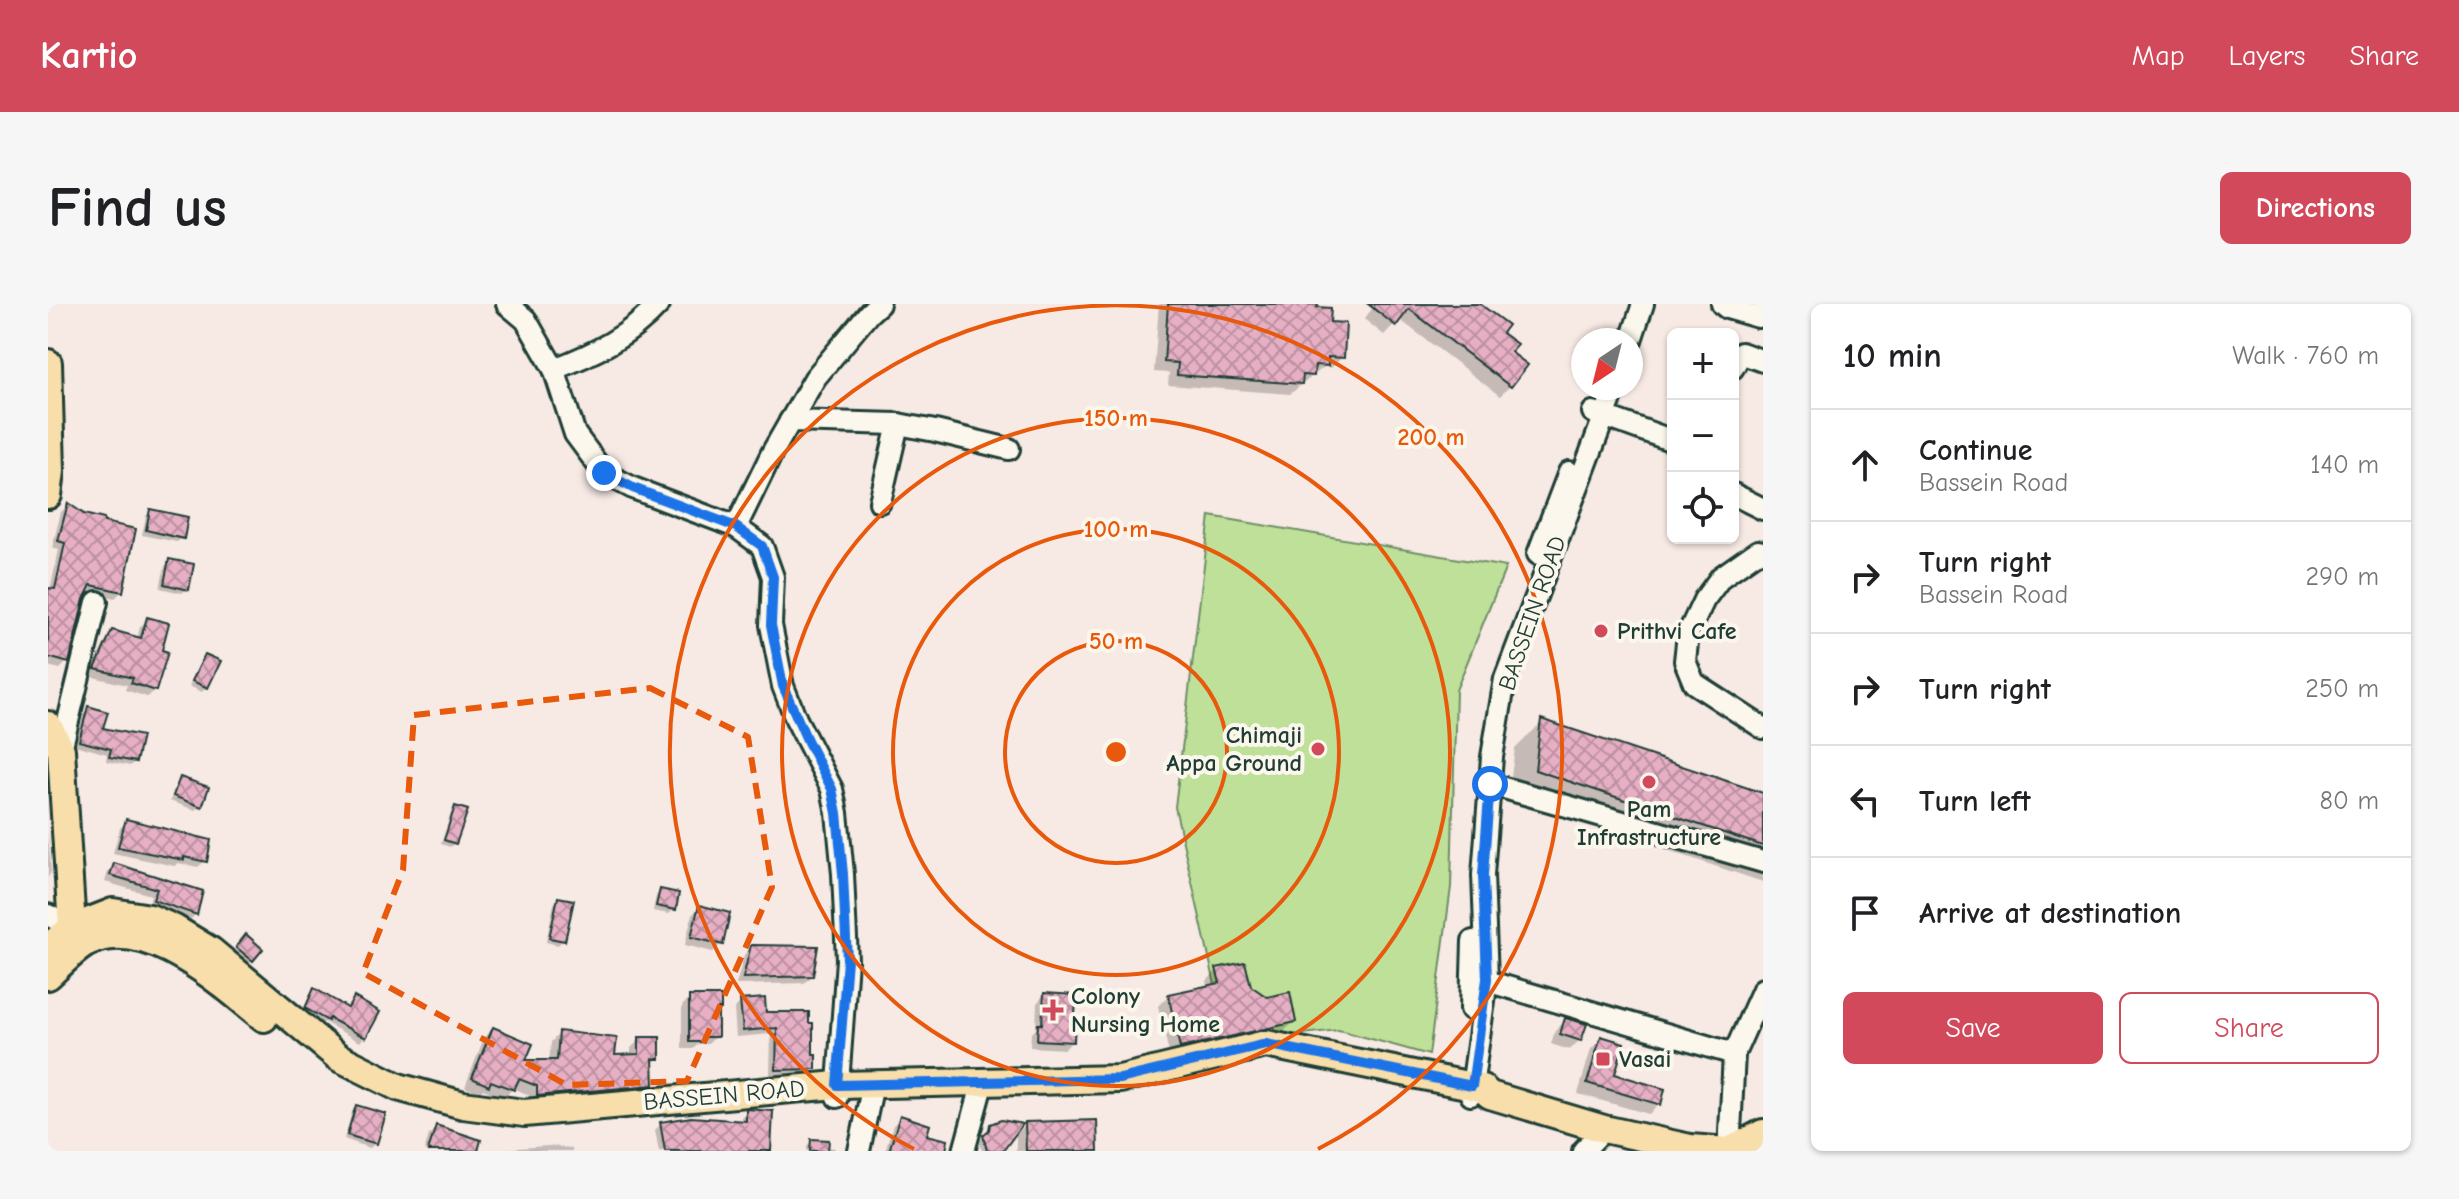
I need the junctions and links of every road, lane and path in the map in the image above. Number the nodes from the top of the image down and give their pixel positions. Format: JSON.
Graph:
{"nodes":[{"id":1,"x":507,"y":304,"type":"edge"},
{"id":2,"x":659,"y":304,"type":"edge"},
{"id":3,"x":879,"y":304,"type":"edge"},
{"id":4,"x":1629,"y":304,"type":"edge"},
{"id":5,"x":1643,"y":304,"type":"edge"},
{"id":6,"x":1722,"y":304,"type":"edge"},
{"id":7,"x":1763,"y":314,"type":"edge"},
{"id":8,"x":1621,"y":328,"type":"edge"},
{"id":9,"x":1635,"y":328,"type":"edge"},
{"id":10,"x":1739,"y":357,"type":"edge"},
{"id":11,"x":1763,"y":361,"type":"edge"},
{"id":12,"x":48,"y":363,"type":"edge"},
{"id":13,"x":554,"y":369,"type":"junction"},
{"id":14,"x":48,"y":383,"type":"edge"},
{"id":15,"x":1600,"y":400,"type":"edge"},
{"id":16,"x":1608,"y":400,"type":"edge"},
{"id":17,"x":1599,"y":415,"type":"junction"},
{"id":18,"x":790,"y":421,"type":"junction"},
{"id":19,"x":898,"y":424,"type":"junction"},
{"id":20,"x":1667,"y":439,"type":"edge"},
{"id":21,"x":1009,"y":449,"type":"dead end"},
{"id":22,"x":48,"y":495,"type":"edge"},
{"id":23,"x":1739,"y":497,"type":"edge"},
{"id":24,"x":880,"y":502,"type":"dead end"},
{"id":25,"x":1763,"y":509,"type":"edge"},
{"id":26,"x":736,"y":527,"type":"junction"},
{"id":27,"x":1763,"y":552,"type":"edge"},
{"id":28,"x":97,"y":602,"type":"dead end"},
{"id":29,"x":48,"y":725,"type":"edge"},
{"id":30,"x":1763,"y":728,"type":"edge"},
{"id":31,"x":61,"y":750,"type":"junction"},
{"id":32,"x":1490,"y":784,"type":"junction"},
{"id":33,"x":1763,"y":862,"type":"edge"},
{"id":34,"x":48,"y":915,"type":"edge"},
{"id":35,"x":79,"y":936,"type":"junction"},
{"id":36,"x":48,"y":947,"type":"edge"},
{"id":37,"x":48,"y":976,"type":"edge"},
{"id":38,"x":1480,"y":978,"type":"junction"},
{"id":39,"x":1763,"y":989,"type":"edge"},
{"id":40,"x":1734,"y":1054,"type":"junction"},
{"id":41,"x":982,"y":1088,"type":"junction"},
{"id":42,"x":1471,"y":1090,"type":"junction"},
{"id":43,"x":837,"y":1091,"type":"junction"},
{"id":44,"x":872,"y":1091,"type":"junction"},
{"id":45,"x":1604,"y":1129,"type":"junction"},
{"id":46,"x":1763,"y":1133,"type":"edge"},
{"id":47,"x":859,"y":1151,"type":"edge"},
{"id":48,"x":964,"y":1151,"type":"edge"},
{"id":49,"x":1583,"y":1151,"type":"edge"},
{"id":50,"x":1729,"y":1151,"type":"edge"}],
"edges":[{"from":1,"to":13,"type":"street"},
{"from":2,"to":13,"type":"street"},
{"from":3,"to":18,"type":"street"},
{"from":4,"to":8,"type":"street"},
{"from":5,"to":9,"type":"street"},
{"from":6,"to":7,"type":"street"},
{"from":10,"to":11,"type":"street"},
{"from":12,"to":14,"type":"main road"},
{"from":13,"to":26,"type":"street"},
{"from":14,"to":22,"type":"main road"},
{"from":15,"to":17,"type":"street","name":"BASSEIN ROAD"},
{"from":16,"to":17,"type":"street","name":"BASSEIN ROAD"},
{"from":17,"to":20,"type":"street"},
{"from":17,"to":32,"type":"street","name":"BASSEIN ROAD"},
{"from":17,"to":38,"type":"street","name":"BASSEIN ROAD"},
{"from":18,"to":19,"type":"street"},
{"from":18,"to":26,"type":"street"},
{"from":19,"to":21,"type":"street"},
{"from":19,"to":24,"type":"street"},
{"from":23,"to":25,"type":"street"},
{"from":26,"to":43,"type":"street"},
{"from":27,"to":30,"type":"street"},
{"from":28,"to":31,"type":"street"},
{"from":29,"to":31,"type":"main road"},
{"from":31,"to":35,"type":"main road"},
{"from":32,"to":33,"type":"street"},
{"from":32,"to":38,"type":"street","name":"BASSEIN ROAD"},
{"from":34,"to":35,"type":"street"},
{"from":35,"to":36,"type":"main road","name":"BASSEIN ROAD"},
{"from":35,"to":37,"type":"main road"},
{"from":35,"to":43,"type":"main road","name":"BASSEIN ROAD"},
{"from":35,"to":43,"type":"main road","name":"BASSEIN ROAD"},
{"from":38,"to":40,"type":"street"},
{"from":38,"to":42,"type":"street","name":"BASSEIN ROAD"},
{"from":39,"to":40,"type":"street"},
{"from":40,"to":50,"type":"street"},
{"from":41,"to":42,"type":"main road","name":"BASSEIN ROAD"},
{"from":41,"to":44,"type":"main road","name":"BASSEIN ROAD"},
{"from":41,"to":48,"type":"street"},
{"from":42,"to":45,"type":"main road"},
{"from":43,"to":44,"type":"main road","name":"BASSEIN ROAD"},
{"from":44,"to":47,"type":"street"},
{"from":45,"to":49,"type":"street"},
{"from":45,"to":50,"type":"main road"},
{"from":46,"to":50,"type":"main road"}]}
